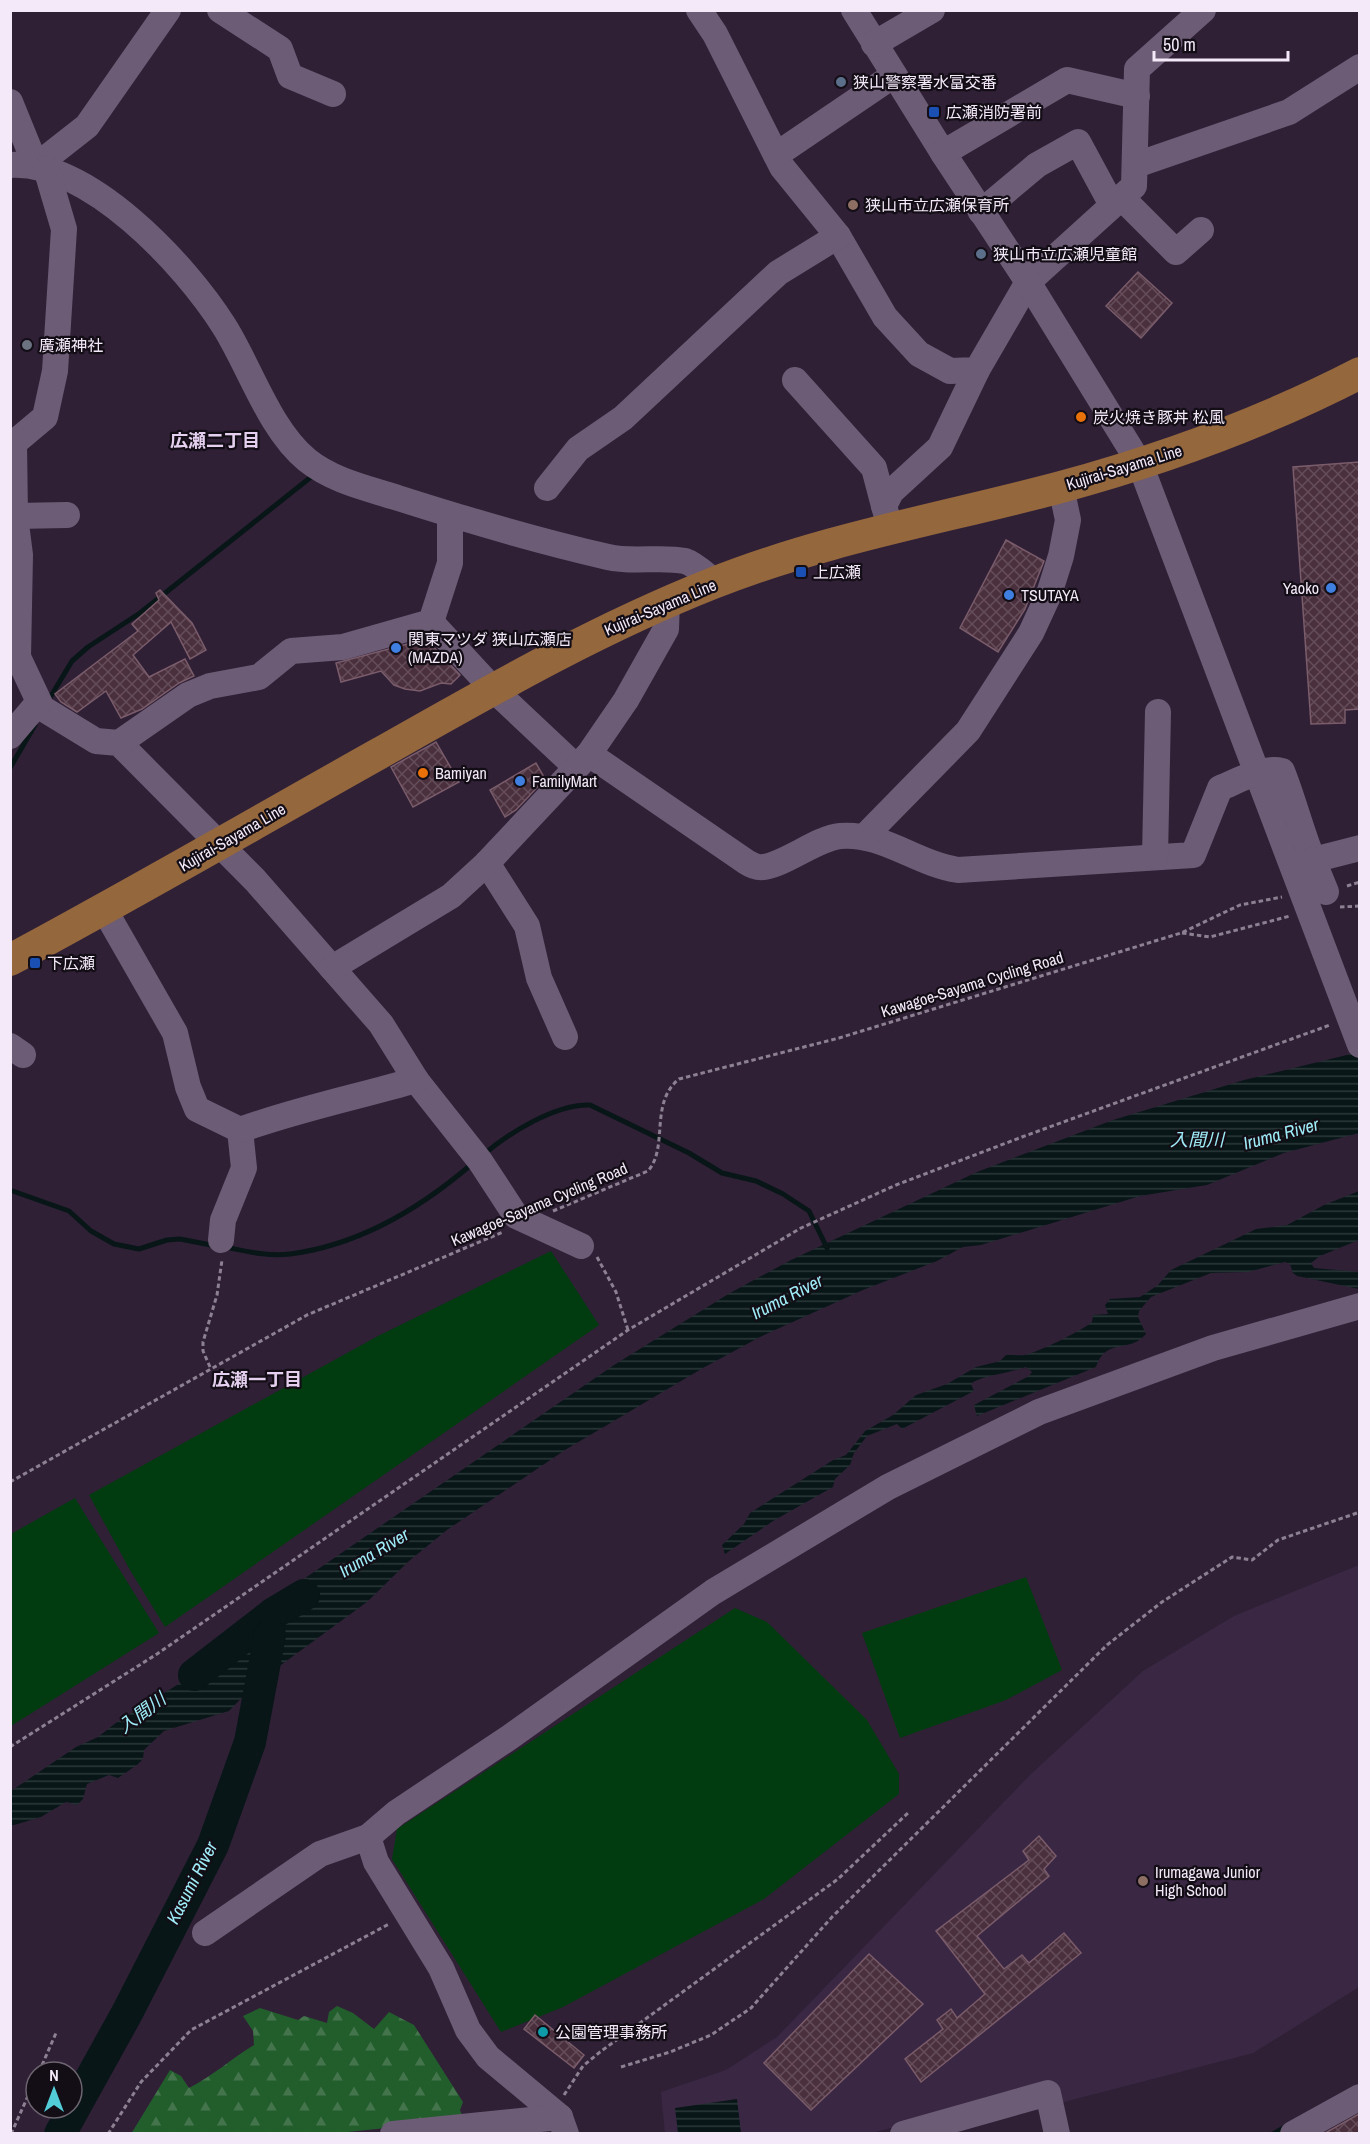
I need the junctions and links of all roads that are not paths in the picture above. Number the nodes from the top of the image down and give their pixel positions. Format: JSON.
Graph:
{"nodes":[{"id":1,"x":168,"y":10,"type":"edge"},
{"id":2,"x":220,"y":10,"type":"edge"},
{"id":3,"x":699,"y":10,"type":"edge"},
{"id":4,"x":854,"y":10,"type":"edge"},
{"id":5,"x":932,"y":10,"type":"edge"},
{"id":6,"x":1203,"y":10,"type":"edge"},
{"id":7,"x":874,"y":44,"type":"junction"},
{"id":8,"x":1359,"y":67,"type":"edge"},
{"id":9,"x":894,"y":75,"type":"junction"},
{"id":10,"x":333,"y":94,"type":"dead end"},
{"id":11,"x":1137,"y":96,"type":"junction"},
{"id":12,"x":10,"y":102,"type":"edge"},
{"id":13,"x":942,"y":153,"type":"junction"},
{"id":14,"x":776,"y":155,"type":"junction"},
{"id":15,"x":10,"y":165,"type":"edge"},
{"id":16,"x":1136,"y":165,"type":"junction"},
{"id":17,"x":41,"y":167,"type":"junction"},
{"id":18,"x":1117,"y":201,"type":"junction"},
{"id":19,"x":981,"y":212,"type":"junction"},
{"id":20,"x":1201,"y":230,"type":"dead end"},
{"id":21,"x":838,"y":236,"type":"junction"},
{"id":22,"x":1028,"y":282,"type":"junction"},
{"id":23,"x":976,"y":370,"type":"junction"},
{"id":24,"x":1359,"y":373,"type":"edge"},
{"id":25,"x":795,"y":380,"type":"dead end"},
{"id":26,"x":1140,"y":464,"type":"junction"},
{"id":27,"x":1061,"y":487,"type":"junction"},
{"id":28,"x":547,"y":488,"type":"dead end"},
{"id":29,"x":67,"y":515,"type":"dead end"},
{"id":30,"x":450,"y":515,"type":"junction"},
{"id":31,"x":15,"y":516,"type":"junction"},
{"id":32,"x":888,"y":518,"type":"junction"},
{"id":33,"x":15,"y":555,"type":"edge"},
{"id":34,"x":715,"y":582,"type":"junction"},
{"id":35,"x":667,"y":602,"type":"junction"},
{"id":36,"x":431,"y":622,"type":"junction"},
{"id":37,"x":14,"y":658,"type":"edge"},
{"id":38,"x":493,"y":689,"type":"junction"},
{"id":39,"x":48,"y":710,"type":"junction"},
{"id":40,"x":1158,"y":712,"type":"dead end"},
{"id":41,"x":10,"y":736,"type":"edge"},
{"id":42,"x":119,"y":743,"type":"junction"},
{"id":43,"x":583,"y":761,"type":"junction"},
{"id":44,"x":1256,"y":774,"type":"junction"},
{"id":45,"x":865,"y":836,"type":"junction"},
{"id":46,"x":218,"y":845,"type":"junction"},
{"id":47,"x":1359,"y":848,"type":"edge"},
{"id":48,"x":1155,"y":857,"type":"junction"},
{"id":49,"x":1313,"y":860,"type":"junction"},
{"id":50,"x":487,"y":863,"type":"junction"},
{"id":51,"x":1326,"y":892,"type":"dead end"},
{"id":52,"x":104,"y":909,"type":"junction"},
{"id":53,"x":10,"y":960,"type":"edge"},
{"id":54,"x":332,"y":968,"type":"junction"},
{"id":55,"x":565,"y":1037,"type":"dead end"},
{"id":56,"x":1359,"y":1045,"type":"edge"},
{"id":57,"x":416,"y":1080,"type":"junction"},
{"id":58,"x":240,"y":1130,"type":"junction"},
{"id":59,"x":221,"y":1240,"type":"road end"},
{"id":60,"x":581,"y":1246,"type":"road end"},
{"id":61,"x":1359,"y":1306,"type":"edge"},
{"id":62,"x":368,"y":1837,"type":"junction"},
{"id":63,"x":205,"y":1933,"type":"dead end"},
{"id":64,"x":1359,"y":2097,"type":"edge"},
{"id":65,"x":563,"y":2125,"type":"edge"},
{"id":66,"x":393,"y":2133,"type":"edge"},
{"id":67,"x":903,"y":2133,"type":"edge"},
{"id":68,"x":1057,"y":2133,"type":"edge"},
{"id":69,"x":1293,"y":2133,"type":"edge"}],
"edges":[{"from":1,"to":17,"type":"street"},
{"from":2,"to":10,"type":"street"},
{"from":3,"to":14,"type":"street"},
{"from":4,"to":7,"type":"street"},
{"from":5,"to":7,"type":"street"},
{"from":6,"to":11,"type":"street"},
{"from":7,"to":9,"type":"street"},
{"from":8,"to":16,"type":"street"},
{"from":9,"to":13,"type":"street"},
{"from":9,"to":14,"type":"street"},
{"from":11,"to":13,"type":"street"},
{"from":11,"to":16,"type":"street"},
{"from":12,"to":17,"type":"street"},
{"from":13,"to":19,"type":"street"},
{"from":14,"to":21,"type":"street"},
{"from":15,"to":17,"type":"street"},
{"from":16,"to":18,"type":"street"},
{"from":17,"to":30,"type":"street"},
{"from":17,"to":31,"type":"street"},
{"from":18,"to":19,"type":"street"},
{"from":18,"to":20,"type":"street"},
{"from":18,"to":22,"type":"street"},
{"from":19,"to":22,"type":"street"},
{"from":21,"to":23,"type":"street"},
{"from":21,"to":28,"type":"street"},
{"from":22,"to":23,"type":"street"},
{"from":22,"to":26,"type":"street"},
{"from":23,"to":32,"type":"street"},
{"from":24,"to":26,"type":"main road","name":"Kujirai-Sayama Line"},
{"from":25,"to":32,"type":"street"},
{"from":26,"to":27,"type":"main road","name":"Kujirai-Sayama Line"},
{"from":26,"to":44,"type":"street"},
{"from":27,"to":32,"type":"main road","name":"Kujirai-Sayama Line"},
{"from":27,"to":45,"type":"street"},
{"from":29,"to":31,"type":"street"},
{"from":30,"to":34,"type":"street"},
{"from":30,"to":36,"type":"street"},
{"from":31,"to":33,"type":"street"},
{"from":32,"to":34,"type":"main road","name":"Kujirai-Sayama Line"},
{"from":33,"to":37,"type":"street"},
{"from":34,"to":35,"type":"main road","name":"Kujirai-Sayama Line"},
{"from":35,"to":38,"type":"main road","name":"Kujirai-Sayama Line"},
{"from":35,"to":43,"type":"street"},
{"from":36,"to":38,"type":"street"},
{"from":36,"to":42,"type":"street"},
{"from":37,"to":39,"type":"street"},
{"from":38,"to":43,"type":"street"},
{"from":38,"to":46,"type":"main road","name":"Kujirai-Sayama Line"},
{"from":39,"to":41,"type":"street"},
{"from":39,"to":42,"type":"street"},
{"from":40,"to":48,"type":"street"},
{"from":42,"to":46,"type":"street"},
{"from":43,"to":45,"type":"street"},
{"from":43,"to":50,"type":"street"},
{"from":44,"to":48,"type":"street"},
{"from":44,"to":49,"type":"street"},
{"from":44,"to":56,"type":"street"},
{"from":45,"to":48,"type":"street"},
{"from":46,"to":52,"type":"main road","name":"Kujirai-Sayama Line"},
{"from":46,"to":54,"type":"street"},
{"from":47,"to":49,"type":"street"},
{"from":49,"to":51,"type":"street"},
{"from":50,"to":54,"type":"street"},
{"from":50,"to":55,"type":"street"},
{"from":52,"to":53,"type":"main road","name":"Kujirai-Sayama Line"},
{"from":52,"to":58,"type":"street"},
{"from":54,"to":57,"type":"street"},
{"from":57,"to":58,"type":"street"},
{"from":57,"to":60,"type":"street"},
{"from":58,"to":59,"type":"street"},
{"from":61,"to":62,"type":"street"},
{"from":62,"to":63,"type":"street"},
{"from":62,"to":65,"type":"street"},
{"from":64,"to":69,"type":"street"},
{"from":65,"to":66,"type":"street"},
{"from":67,"to":68,"type":"street"}]}
